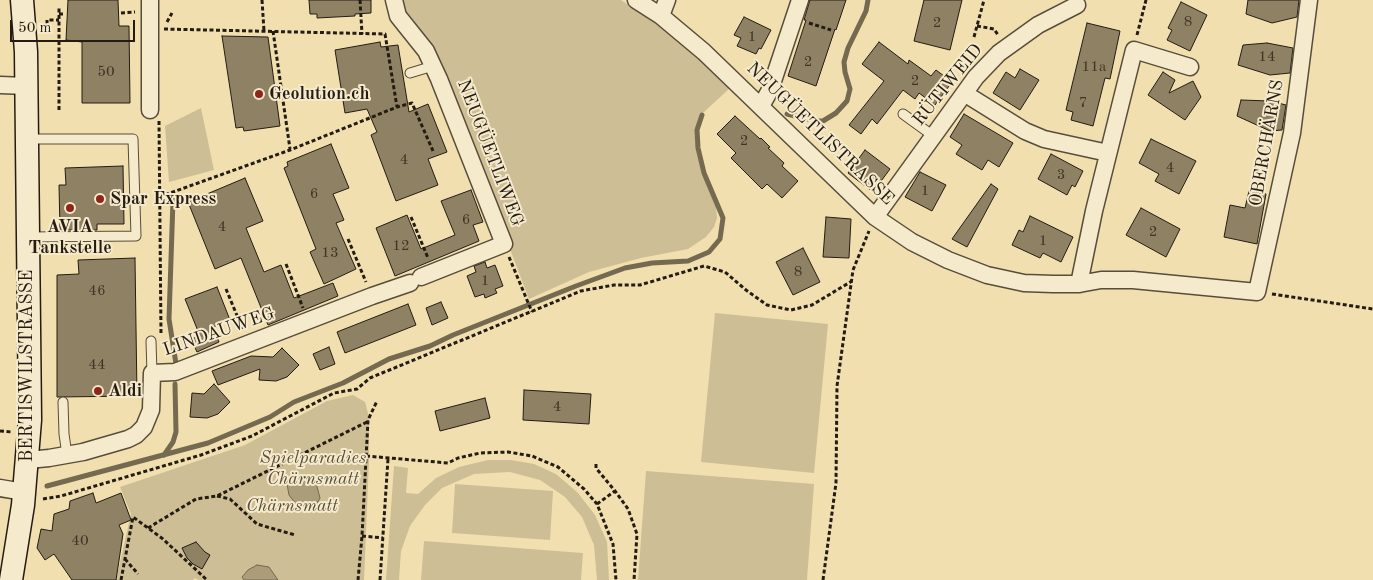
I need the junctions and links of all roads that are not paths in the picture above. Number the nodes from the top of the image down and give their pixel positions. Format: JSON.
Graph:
{"nodes":[{"id":1,"x":22,"y":0,"type":"edge"},
{"id":2,"x":150,"y":0,"type":"edge"},
{"id":3,"x":394,"y":0,"type":"edge"},
{"id":4,"x":636,"y":0,"type":"edge"},
{"id":5,"x":667,"y":0,"type":"edge"},
{"id":6,"x":800,"y":0,"type":"edge"},
{"id":7,"x":1309,"y":0,"type":"edge"},
{"id":8,"x":1077,"y":6,"type":"dead end"},
{"id":9,"x":661,"y":16,"type":"junction"},
{"id":10,"x":433,"y":66,"type":"junction"},
{"id":11,"x":1190,"y":67,"type":"dead end"},
{"id":12,"x":410,"y":73,"type":"dead end"},
{"id":13,"x":0,"y":85,"type":"edge"},
{"id":14,"x":27,"y":86,"type":"junction"},
{"id":15,"x":972,"y":98,"type":"dead end"},
{"id":16,"x":761,"y":106,"type":"junction"},
{"id":17,"x":903,"y":114,"type":"dead end"},
{"id":18,"x":155,"y":115,"type":"road end"},
{"id":19,"x":932,"y":135,"type":"junction"},
{"id":20,"x":28,"y":139,"type":"junction"},
{"id":21,"x":1108,"y":153,"type":"junction"},
{"id":22,"x":875,"y":217,"type":"junction"},
{"id":23,"x":28,"y":237,"type":"junction"},
{"id":24,"x":422,"y":277,"type":"joint"},
{"id":25,"x":1079,"y":284,"type":"junction"},
{"id":26,"x":1257,"y":292,"type":"joint"},
{"id":27,"x":151,"y":341,"type":"dead end"},
{"id":28,"x":152,"y":374,"type":"junction"},
{"id":29,"x":64,"y":402,"type":"dead end"},
{"id":30,"x":67,"y":455,"type":"junction"},
{"id":31,"x":28,"y":460,"type":"junction"},
{"id":32,"x":0,"y":488,"type":"edge"},
{"id":33,"x":24,"y":492,"type":"junction"},
{"id":34,"x":11,"y":580,"type":"edge"}],
"edges":[{"from":1,"to":14,"type":"main road","name":"BERTISWILSTRASSE"},
{"from":2,"to":18,"type":"street"},
{"from":3,"to":10,"type":"street","name":"NEUGÜETLIWEG"},
{"from":4,"to":9,"type":"street","name":"NEUGÜETLISTRASSE"},
{"from":5,"to":9,"type":"street"},
{"from":6,"to":16,"type":"street"},
{"from":7,"to":26,"type":"street","name":"OBERCHÄRNS"},
{"from":8,"to":19,"type":"street","name":"RÜTIWEID"},
{"from":9,"to":16,"type":"street","name":"NEUGÜETLISTRASSE"},
{"from":10,"to":12,"type":"lane"},
{"from":10,"to":24,"type":"street","name":"NEUGÜETLIWEG"},
{"from":11,"to":21,"type":"street"},
{"from":13,"to":14,"type":"street"},
{"from":14,"to":20,"type":"main road","name":"BERTISWILSTRASSE"},
{"from":15,"to":21,"type":"street"},
{"from":16,"to":22,"type":"street","name":"NEUGÜETLISTRASSE"},
{"from":17,"to":19,"type":"lane"},
{"from":19,"to":22,"type":"street","name":"RÜTIWEID"},
{"from":20,"to":23,"type":"main road","name":"BERTISWILSTRASSE"},
{"from":20,"to":23,"type":"lane"},
{"from":21,"to":25,"type":"street"},
{"from":22,"to":25,"type":"street","name":"NEUGÜETLISTRASSE"},
{"from":23,"to":31,"type":"main road","name":"BERTISWILSTRASSE"},
{"from":24,"to":28,"type":"street","name":"LINDAUWEG"},
{"from":25,"to":26,"type":"street","name":"NEUGÜETLISTRASSE"},
{"from":27,"to":28,"type":"lane"},
{"from":28,"to":30,"type":"street","name":"LINDAUWEG"},
{"from":29,"to":30,"type":"lane"},
{"from":30,"to":31,"type":"street","name":"LINDAUWEG"},
{"from":31,"to":33,"type":"main road","name":"BERTISWILSTRASSE"},
{"from":32,"to":33,"type":"street"},
{"from":33,"to":34,"type":"main road","name":"BERTISWILSTRASSE"}]}
